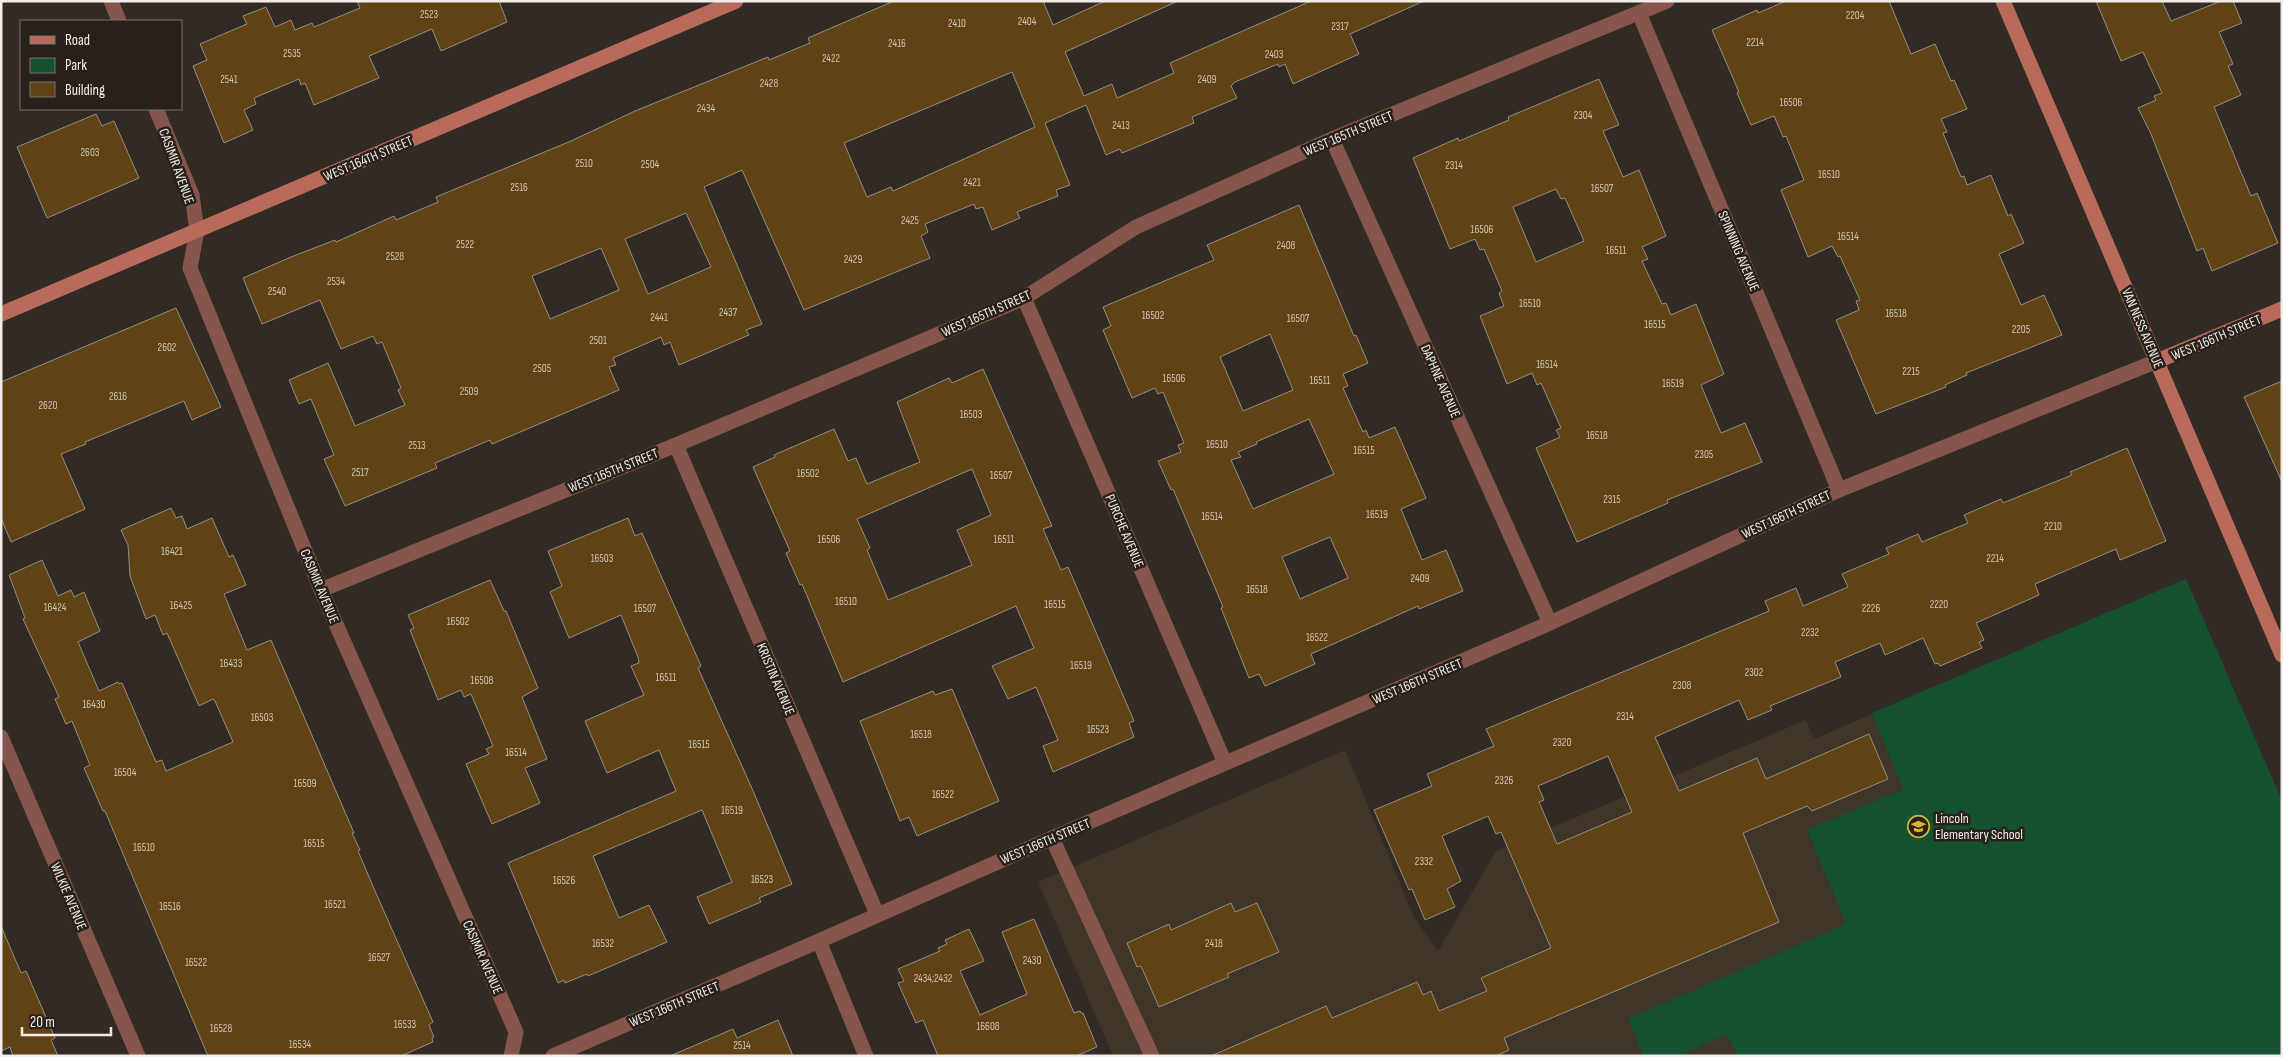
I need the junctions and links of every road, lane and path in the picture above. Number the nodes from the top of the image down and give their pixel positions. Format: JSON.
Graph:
{"nodes":[{"id":1,"x":111,"y":1,"type":"edge"},
{"id":2,"x":736,"y":1,"type":"edge"},
{"id":3,"x":1667,"y":1,"type":"edge"},
{"id":4,"x":2004,"y":1,"type":"edge"},
{"id":5,"x":1639,"y":13,"type":"junction"},
{"id":6,"x":119,"y":20,"type":"edge"},
{"id":7,"x":156,"y":110,"type":"edge"},
{"id":8,"x":1332,"y":139,"type":"junction"},
{"id":9,"x":197,"y":231,"type":"junction"},
{"id":10,"x":1024,"y":298,"type":"junction"},
{"id":11,"x":2282,"y":309,"type":"edge"},
{"id":12,"x":1,"y":314,"type":"edge"},
{"id":13,"x":2157,"y":361,"type":"junction"},
{"id":14,"x":676,"y":445,"type":"junction"},
{"id":15,"x":1839,"y":490,"type":"junction"},
{"id":16,"x":321,"y":590,"type":"junction"},
{"id":17,"x":1550,"y":624,"type":"junction"},
{"id":18,"x":2282,"y":655,"type":"edge"},
{"id":19,"x":1,"y":737,"type":"edge"},
{"id":20,"x":1225,"y":763,"type":"junction"},
{"id":21,"x":1052,"y":838,"type":"junction"},
{"id":22,"x":877,"y":914,"type":"junction"},
{"id":23,"x":819,"y":941,"type":"junction"},
{"id":24,"x":138,"y":1056,"type":"edge"},
{"id":25,"x":511,"y":1056,"type":"edge"},
{"id":26,"x":553,"y":1056,"type":"edge"},
{"id":27,"x":866,"y":1056,"type":"edge"},
{"id":28,"x":1152,"y":1056,"type":"edge"}],
"edges":[{"from":1,"to":6,"type":"street"},
{"from":2,"to":9,"type":"street","name":"WEST 164TH STREET"},
{"from":3,"to":5,"type":"street","name":"WEST 165TH STREET"},
{"from":4,"to":13,"type":"street","name":"VAN NESS AVENUE"},
{"from":5,"to":8,"type":"street","name":"WEST 165TH STREET"},
{"from":5,"to":15,"type":"street","name":"SPINNING AVENUE"},
{"from":7,"to":9,"type":"street","name":"CASIMIR AVENUE"},
{"from":8,"to":10,"type":"street","name":"WEST 165TH STREET"},
{"from":8,"to":17,"type":"street","name":"DAPHNE AVENUE"},
{"from":9,"to":12,"type":"street","name":"WEST 164TH STREET"},
{"from":9,"to":16,"type":"street","name":"CASIMIR AVENUE"},
{"from":10,"to":14,"type":"street","name":"WEST 165TH STREET"},
{"from":10,"to":20,"type":"street","name":"PURCHE AVENUE"},
{"from":11,"to":13,"type":"street","name":"WEST 166TH STREET"},
{"from":13,"to":15,"type":"street","name":"WEST 166TH STREET"},
{"from":13,"to":18,"type":"street","name":"VAN NESS AVENUE"},
{"from":14,"to":16,"type":"street","name":"WEST 165TH STREET"},
{"from":14,"to":22,"type":"street","name":"KRISTIN AVENUE"},
{"from":15,"to":17,"type":"street","name":"WEST 166TH STREET"},
{"from":16,"to":25,"type":"street","name":"CASIMIR AVENUE"},
{"from":17,"to":20,"type":"street","name":"WEST 166TH STREET"},
{"from":19,"to":24,"type":"street","name":"WILKIE AVENUE"},
{"from":20,"to":21,"type":"street","name":"WEST 166TH STREET"},
{"from":21,"to":22,"type":"street","name":"WEST 166TH STREET"},
{"from":21,"to":28,"type":"street"},
{"from":22,"to":23,"type":"street","name":"WEST 166TH STREET"},
{"from":23,"to":26,"type":"street","name":"WEST 166TH STREET"},
{"from":23,"to":27,"type":"street"}]}
